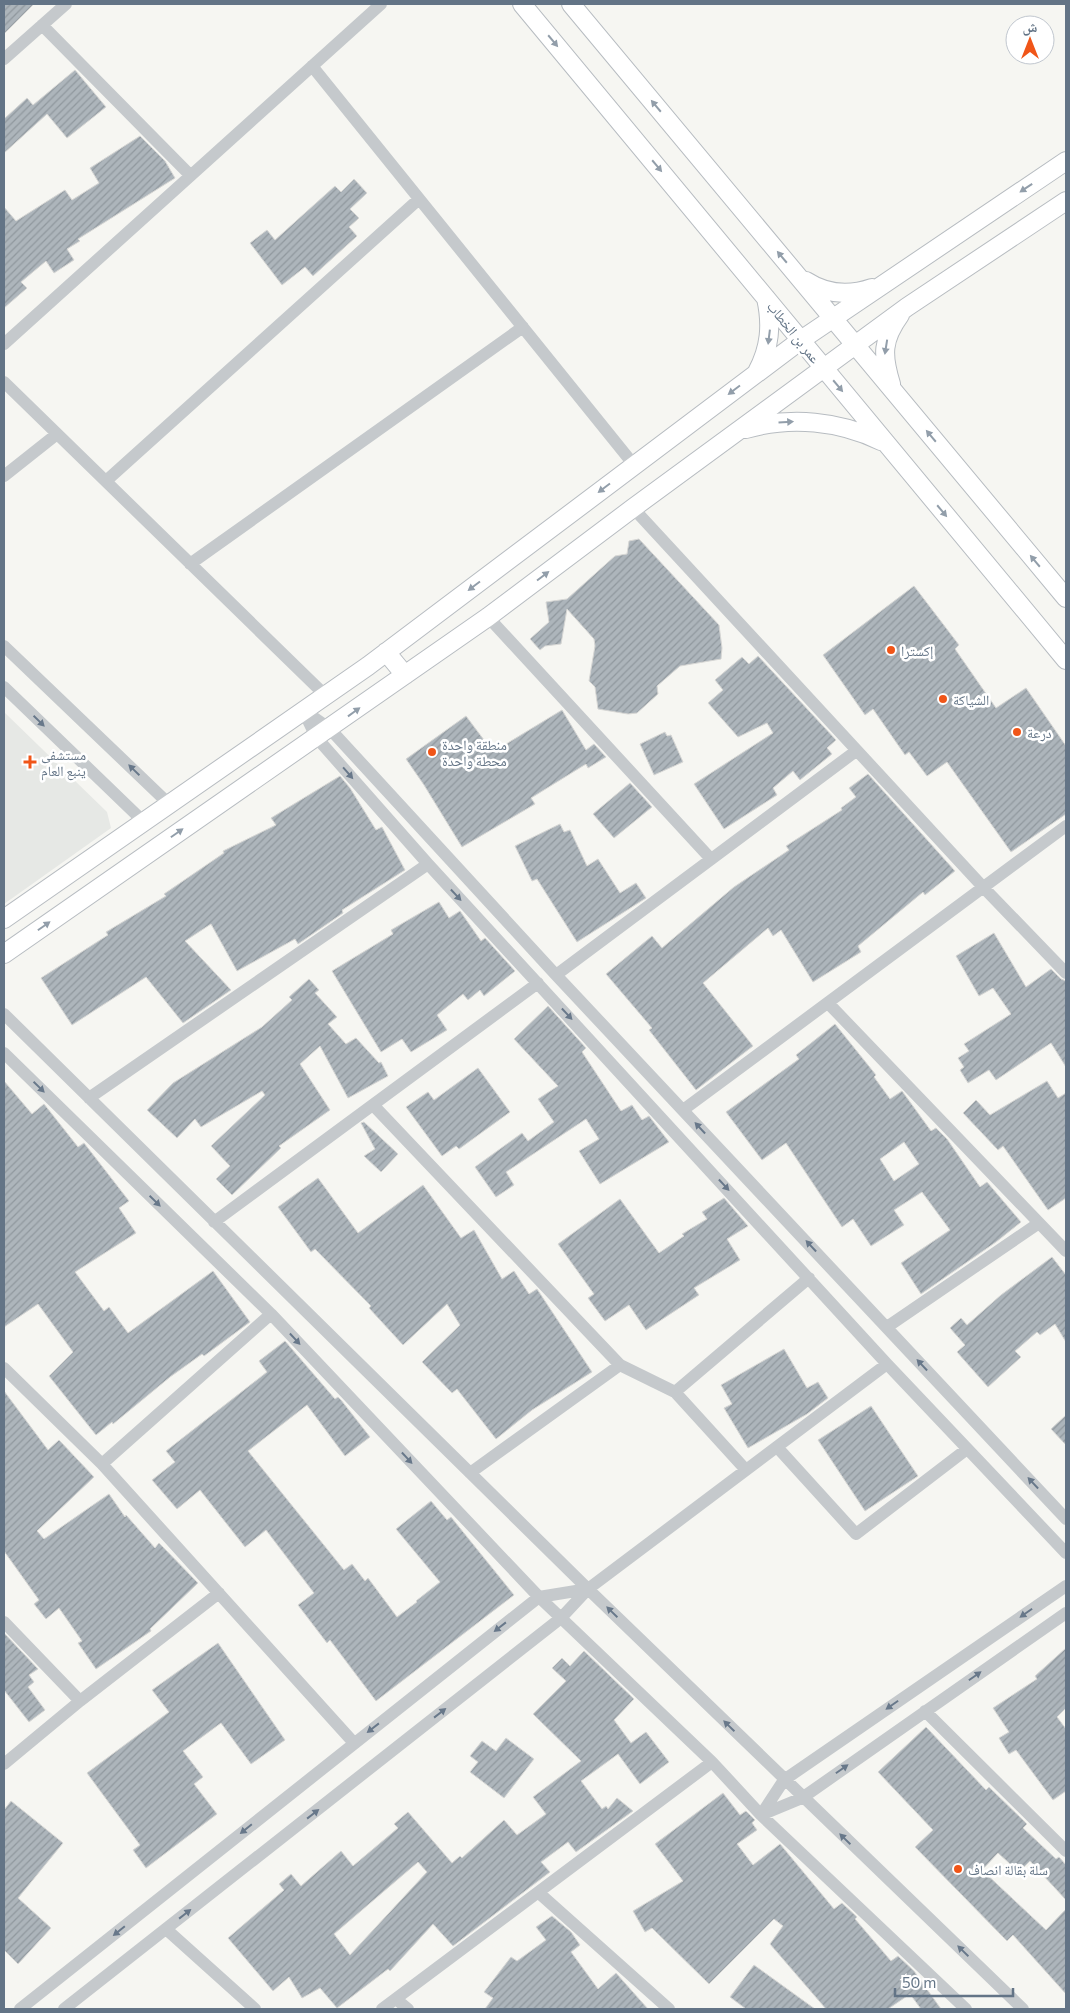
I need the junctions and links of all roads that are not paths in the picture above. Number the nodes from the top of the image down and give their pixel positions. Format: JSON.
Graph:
{"nodes":[{"id":1,"x":66,"y":4,"type":"edge"},
{"id":2,"x":380,"y":4,"type":"edge"},
{"id":3,"x":522,"y":4,"type":"edge"},
{"id":4,"x":571,"y":4,"type":"edge"},
{"id":5,"x":42,"y":24,"type":"junction"},
{"id":6,"x":4,"y":59,"type":"edge"},
{"id":7,"x":312,"y":66,"type":"junction"},
{"id":8,"x":1066,"y":161,"type":"edge"},
{"id":9,"x":190,"y":175,"type":"junction"},
{"id":10,"x":419,"y":198,"type":"junction"},
{"id":11,"x":1066,"y":201,"type":"edge"},
{"id":12,"x":799,"y":277,"type":"junction"},
{"id":13,"x":883,"y":284,"type":"junction"},
{"id":14,"x":766,"y":298,"type":"junction"},
{"id":15,"x":907,"y":307,"type":"junction"},
{"id":16,"x":833,"y":318,"type":"junction"},
{"id":17,"x":523,"y":327,"type":"junction"},
{"id":18,"x":801,"y":340,"type":"junction"},
{"id":19,"x":4,"y":344,"type":"edge"},
{"id":20,"x":854,"y":345,"type":"junction"},
{"id":21,"x":824,"y":368,"type":"junction"},
{"id":22,"x":756,"y":374,"type":"junction"},
{"id":23,"x":4,"y":382,"type":"edge"},
{"id":24,"x":894,"y":391,"type":"junction"},
{"id":25,"x":738,"y":431,"type":"junction"},
{"id":26,"x":57,"y":434,"type":"junction"},
{"id":27,"x":885,"y":442,"type":"junction"},
{"id":28,"x":634,"y":465,"type":"junction"},
{"id":29,"x":4,"y":476,"type":"edge"},
{"id":30,"x":106,"y":481,"type":"junction"},
{"id":31,"x":633,"y":508,"type":"junction"},
{"id":32,"x":190,"y":564,"type":"junction"},
{"id":33,"x":1066,"y":598,"type":"edge"},
{"id":34,"x":488,"y":617,"type":"junction"},
{"id":35,"x":4,"y":646,"type":"edge"},
{"id":36,"x":386,"y":652,"type":"junction"},
{"id":37,"x":1066,"y":660,"type":"edge"},
{"id":38,"x":405,"y":675,"type":"junction"},
{"id":39,"x":4,"y":688,"type":"edge"},
{"id":40,"x":325,"y":695,"type":"junction"},
{"id":41,"x":303,"y":710,"type":"junction"},
{"id":42,"x":323,"y":733,"type":"junction"},
{"id":43,"x":856,"y":751,"type":"junction"},
{"id":44,"x":169,"y":804,"type":"junction"},
{"id":45,"x":144,"y":822,"type":"junction"},
{"id":46,"x":1066,"y":826,"type":"edge"},
{"id":47,"x":711,"y":859,"type":"junction"},
{"id":48,"x":428,"y":864,"type":"junction"},
{"id":49,"x":983,"y":888,"type":"junction"},
{"id":50,"x":4,"y":919,"type":"edge"},
{"id":51,"x":4,"y":954,"type":"edge"},
{"id":52,"x":1066,"y":973,"type":"edge"},
{"id":53,"x":556,"y":975,"type":"junction"},
{"id":54,"x":538,"y":983,"type":"junction"},
{"id":55,"x":828,"y":1002,"type":"junction"},
{"id":56,"x":4,"y":1014,"type":"edge"},
{"id":57,"x":4,"y":1053,"type":"edge"},
{"id":58,"x":89,"y":1098,"type":"junction"},
{"id":59,"x":374,"y":1106,"type":"junction"},
{"id":60,"x":683,"y":1110,"type":"junction"},
{"id":61,"x":214,"y":1222,"type":"junction"},
{"id":62,"x":1039,"y":1223,"type":"junction"},
{"id":63,"x":1066,"y":1251,"type":"edge"},
{"id":64,"x":810,"y":1278,"type":"junction"},
{"id":65,"x":272,"y":1314,"type":"junction"},
{"id":66,"x":887,"y":1327,"type":"junction"},
{"id":67,"x":620,"y":1364,"type":"junction"},
{"id":68,"x":887,"y":1364,"type":"junction"},
{"id":69,"x":4,"y":1368,"type":"edge"},
{"id":70,"x":674,"y":1392,"type":"junction"},
{"id":71,"x":777,"y":1446,"type":"junction"},
{"id":72,"x":967,"y":1449,"type":"junction"},
{"id":73,"x":102,"y":1464,"type":"junction"},
{"id":74,"x":746,"y":1470,"type":"junction"},
{"id":75,"x":470,"y":1472,"type":"junction"},
{"id":76,"x":1066,"y":1519,"type":"edge"},
{"id":77,"x":1066,"y":1552,"type":"edge"},
{"id":78,"x":1066,"y":1586,"type":"edge"},
{"id":79,"x":588,"y":1589,"type":"junction"},
{"id":80,"x":219,"y":1593,"type":"junction"},
{"id":81,"x":539,"y":1597,"type":"junction"},
{"id":82,"x":561,"y":1618,"type":"junction"},
{"id":83,"x":1063,"y":1620,"type":"edge"},
{"id":84,"x":4,"y":1622,"type":"edge"},
{"id":85,"x":80,"y":1700,"type":"junction"},
{"id":86,"x":925,"y":1711,"type":"junction"},
{"id":87,"x":354,"y":1743,"type":"junction"},
{"id":88,"x":712,"y":1762,"type":"junction"},
{"id":89,"x":4,"y":1764,"type":"edge"},
{"id":90,"x":784,"y":1780,"type":"junction"},
{"id":91,"x":802,"y":1798,"type":"junction"},
{"id":92,"x":761,"y":1815,"type":"junction"},
{"id":93,"x":1066,"y":1851,"type":"edge"},
{"id":94,"x":539,"y":1893,"type":"junction"},
{"id":95,"x":166,"y":1929,"type":"junction"},
{"id":96,"x":396,"y":1999,"type":"junction"},
{"id":97,"x":959,"y":2007,"type":"edge"},
{"id":98,"x":20,"y":2009,"type":"edge"},
{"id":99,"x":64,"y":2009,"type":"edge"},
{"id":100,"x":255,"y":2009,"type":"edge"},
{"id":101,"x":382,"y":2009,"type":"edge"},
{"id":102,"x":408,"y":2009,"type":"edge"},
{"id":103,"x":669,"y":2009,"type":"edge"},
{"id":104,"x":1023,"y":2009,"type":"edge"}],
"edges":[{"from":1,"to":5,"type":"street"},
{"from":2,"to":7,"type":"street"},
{"from":3,"to":14,"type":"main road","name":"عمر بن الخطاب","one_way":true},
{"from":12,"to":4,"type":"main road","one_way":true},
{"from":5,"to":6,"type":"street"},
{"from":5,"to":9,"type":"street"},
{"from":7,"to":9,"type":"street"},
{"from":7,"to":10,"type":"street"},
{"from":8,"to":13,"type":"main road","one_way":true},
{"from":9,"to":19,"type":"street"},
{"from":10,"to":17,"type":"street"},
{"from":10,"to":30,"type":"street"},
{"from":11,"to":15,"type":"main road"},
{"from":12,"to":13,"type":"main road"},
{"from":12,"to":16,"type":"main road"},
{"from":13,"to":16,"type":"main road"},
{"from":14,"to":18,"type":"main road","name":"عمر بن الخطاب"},
{"from":14,"to":22,"type":"main road","one_way":true},
{"from":15,"to":20,"type":"main road"},
{"from":15,"to":24,"type":"main road","one_way":true},
{"from":16,"to":18,"type":"main road"},
{"from":16,"to":20,"type":"main road"},
{"from":17,"to":28,"type":"street"},
{"from":17,"to":32,"type":"street"},
{"from":18,"to":21,"type":"main road","name":"عمر بن الخطاب"},
{"from":18,"to":22,"type":"main road"},
{"from":20,"to":21,"type":"main road"},
{"from":20,"to":24,"type":"main road"},
{"from":21,"to":25,"type":"main road"},
{"from":21,"to":27,"type":"main road","name":"عمر بن الخطاب","one_way":true},
{"from":22,"to":28,"type":"main road","one_way":true},
{"from":23,"to":26,"type":"street"},
{"from":33,"to":24,"type":"main road","one_way":true},
{"from":25,"to":27,"type":"main road","one_way":true},
{"from":25,"to":31,"type":"main road"},
{"from":26,"to":29,"type":"street"},
{"from":26,"to":30,"type":"street"},
{"from":27,"to":37,"type":"main road","name":"عمر بن الخطاب","one_way":true},
{"from":28,"to":36,"type":"main road","one_way":true},
{"from":30,"to":32,"type":"street"},
{"from":34,"to":31,"type":"main road","one_way":true},
{"from":31,"to":43,"type":"street"},
{"from":32,"to":40,"type":"street"},
{"from":34,"to":38,"type":"main road"},
{"from":34,"to":47,"type":"street"},
{"from":44,"to":35,"type":"street","one_way":true},
{"from":36,"to":38,"type":"main road"},
{"from":36,"to":40,"type":"main road"},
{"from":42,"to":38,"type":"main road","one_way":true},
{"from":39,"to":45,"type":"street","one_way":true},
{"from":40,"to":41,"type":"main road"},
{"from":41,"to":42,"type":"street"},
{"from":41,"to":44,"type":"main road"},
{"from":42,"to":48,"type":"street","one_way":true},
{"from":51,"to":42,"type":"main road","one_way":true},
{"from":42,"to":53,"type":"street"},
{"from":43,"to":47,"type":"street"},
{"from":43,"to":49,"type":"street"},
{"from":44,"to":45,"type":"main road"},
{"from":45,"to":50,"type":"main road"},
{"from":46,"to":49,"type":"street"},
{"from":47,"to":53,"type":"street"},
{"from":48,"to":54,"type":"street","one_way":true},
{"from":48,"to":58,"type":"street"},
{"from":49,"to":52,"type":"street"},
{"from":49,"to":55,"type":"street"},
{"from":53,"to":60,"type":"street"},
{"from":54,"to":59,"type":"street"},
{"from":54,"to":64,"type":"street","one_way":true},
{"from":55,"to":60,"type":"street"},
{"from":55,"to":62,"type":"street"},
{"from":56,"to":58,"type":"street"},
{"from":57,"to":65,"type":"street","one_way":true},
{"from":58,"to":61,"type":"street"},
{"from":59,"to":61,"type":"street"},
{"from":59,"to":67,"type":"street"},
{"from":66,"to":60,"type":"street","one_way":true},
{"from":61,"to":75,"type":"street"},
{"from":62,"to":63,"type":"street"},
{"from":62,"to":66,"type":"street"},
{"from":64,"to":68,"type":"street"},
{"from":64,"to":70,"type":"street"},
{"from":65,"to":73,"type":"street"},
{"from":65,"to":81,"type":"street","one_way":true},
{"from":76,"to":66,"type":"street","one_way":true},
{"from":67,"to":70,"type":"street"},
{"from":67,"to":75,"type":"street"},
{"from":68,"to":71,"type":"street"},
{"from":68,"to":72,"type":"street"},
{"from":69,"to":73,"type":"street"},
{"from":70,"to":74,"type":"street"},
{"from":71,"to":72,"type":"street"},
{"from":71,"to":74,"type":"street"},
{"from":72,"to":77,"type":"street"},
{"from":73,"to":80,"type":"street"},
{"from":74,"to":79,"type":"street"},
{"from":75,"to":79,"type":"street"},
{"from":78,"to":90,"type":"street","one_way":true},
{"from":79,"to":81,"type":"street"},
{"from":79,"to":82,"type":"street"},
{"from":90,"to":79,"type":"street","one_way":true},
{"from":80,"to":85,"type":"street"},
{"from":80,"to":87,"type":"street"},
{"from":81,"to":82,"type":"street"},
{"from":81,"to":87,"type":"street","one_way":true},
{"from":82,"to":88,"type":"street"},
{"from":95,"to":82,"type":"street","one_way":true},
{"from":86,"to":83,"type":"street","one_way":true},
{"from":84,"to":85,"type":"street"},
{"from":85,"to":89,"type":"street"},
{"from":91,"to":86,"type":"street","one_way":true},
{"from":86,"to":93,"type":"street"},
{"from":87,"to":98,"type":"street","one_way":true},
{"from":88,"to":92,"type":"street"},
{"from":88,"to":94,"type":"street"},
{"from":90,"to":91,"type":"street"},
{"from":90,"to":92,"type":"street"},
{"from":91,"to":92,"type":"street"},
{"from":104,"to":91,"type":"street","one_way":true},
{"from":92,"to":97,"type":"street"},
{"from":94,"to":96,"type":"street"},
{"from":94,"to":103,"type":"street"},
{"from":95,"to":99,"type":"street"},
{"from":95,"to":100,"type":"street"},
{"from":96,"to":101,"type":"street"},
{"from":96,"to":102,"type":"street"}]}
